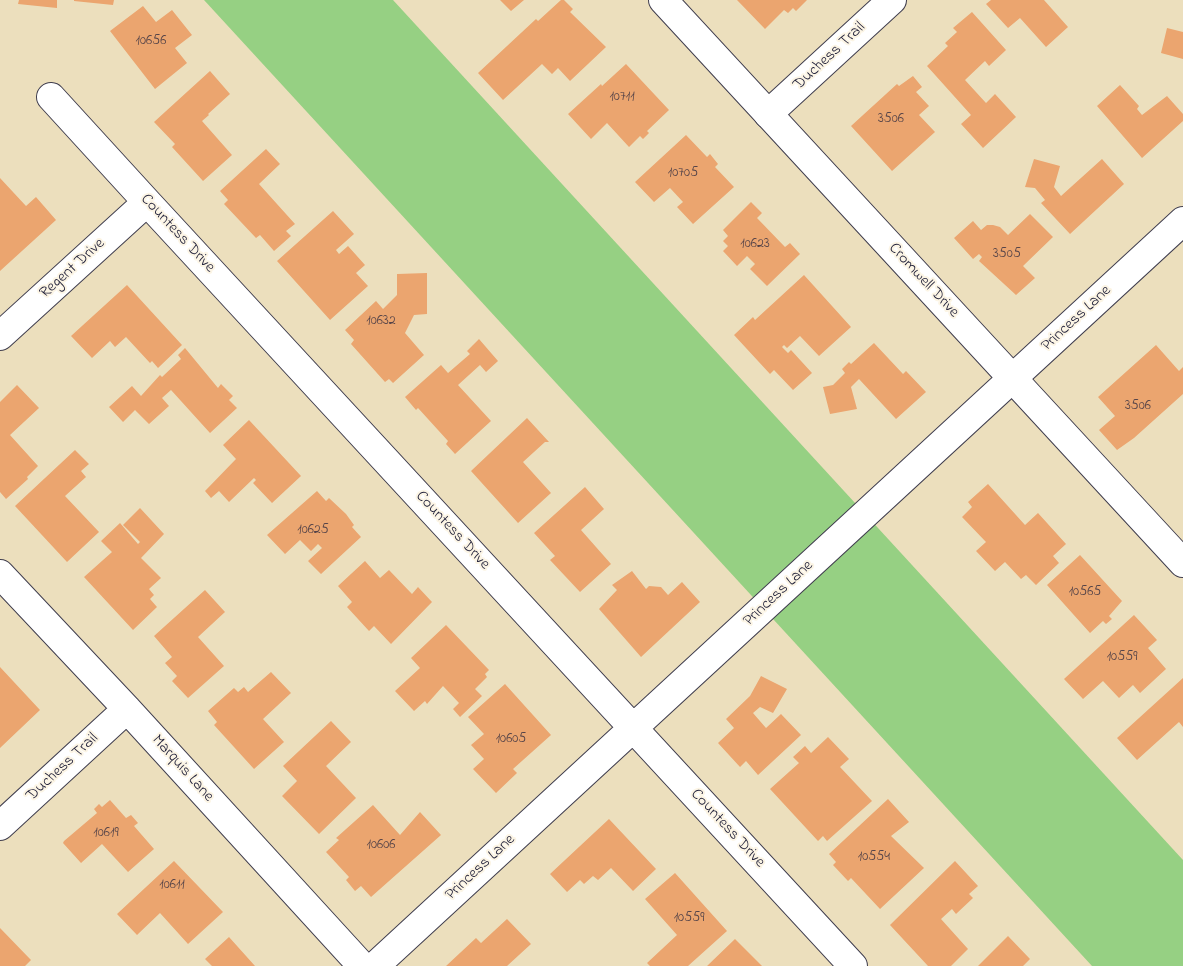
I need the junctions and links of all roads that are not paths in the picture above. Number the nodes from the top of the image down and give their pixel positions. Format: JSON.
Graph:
{"nodes":[{"id":1,"x":663,"y":0,"type":"edge"},
{"id":2,"x":892,"y":0,"type":"edge"},
{"id":3,"x":51,"y":97,"type":"dead end"},
{"id":4,"x":768,"y":114,"type":"junction"},
{"id":5,"x":147,"y":202,"type":"junction"},
{"id":6,"x":1183,"y":221,"type":"edge"},
{"id":7,"x":0,"y":336,"type":"edge"},
{"id":8,"x":1012,"y":378,"type":"junction"},
{"id":9,"x":1183,"y":563,"type":"edge"},
{"id":10,"x":0,"y":574,"type":"edge"},
{"id":11,"x":127,"y":709,"type":"junction"},
{"id":12,"x":633,"y":728,"type":"junction"},
{"id":13,"x":0,"y":826,"type":"edge"},
{"id":14,"x":362,"y":966,"type":"edge"},
{"id":15,"x":375,"y":966,"type":"edge"},
{"id":16,"x":853,"y":966,"type":"edge"}],
"edges":[{"from":1,"to":4,"type":"street","name":"Cromwell Drive"},
{"from":2,"to":4,"type":"street","name":"Duchess Trail"},
{"from":3,"to":5,"type":"street","name":"Countess Drive"},
{"from":4,"to":8,"type":"street","name":"Cromwell Drive"},
{"from":5,"to":7,"type":"street","name":"Regent Drive"},
{"from":5,"to":12,"type":"street","name":"Countess Drive"},
{"from":6,"to":8,"type":"street","name":"Princess Lane"},
{"from":8,"to":9,"type":"street","name":"Cromwell Drive"},
{"from":8,"to":12,"type":"street","name":"Princess Lane"},
{"from":10,"to":11,"type":"street","name":"Marquis Lane"},
{"from":11,"to":13,"type":"street","name":"Duchess Trail"},
{"from":11,"to":14,"type":"street","name":"Marquis Lane"},
{"from":12,"to":15,"type":"street","name":"Princess Lane"},
{"from":12,"to":16,"type":"street","name":"Countess Drive"}]}
